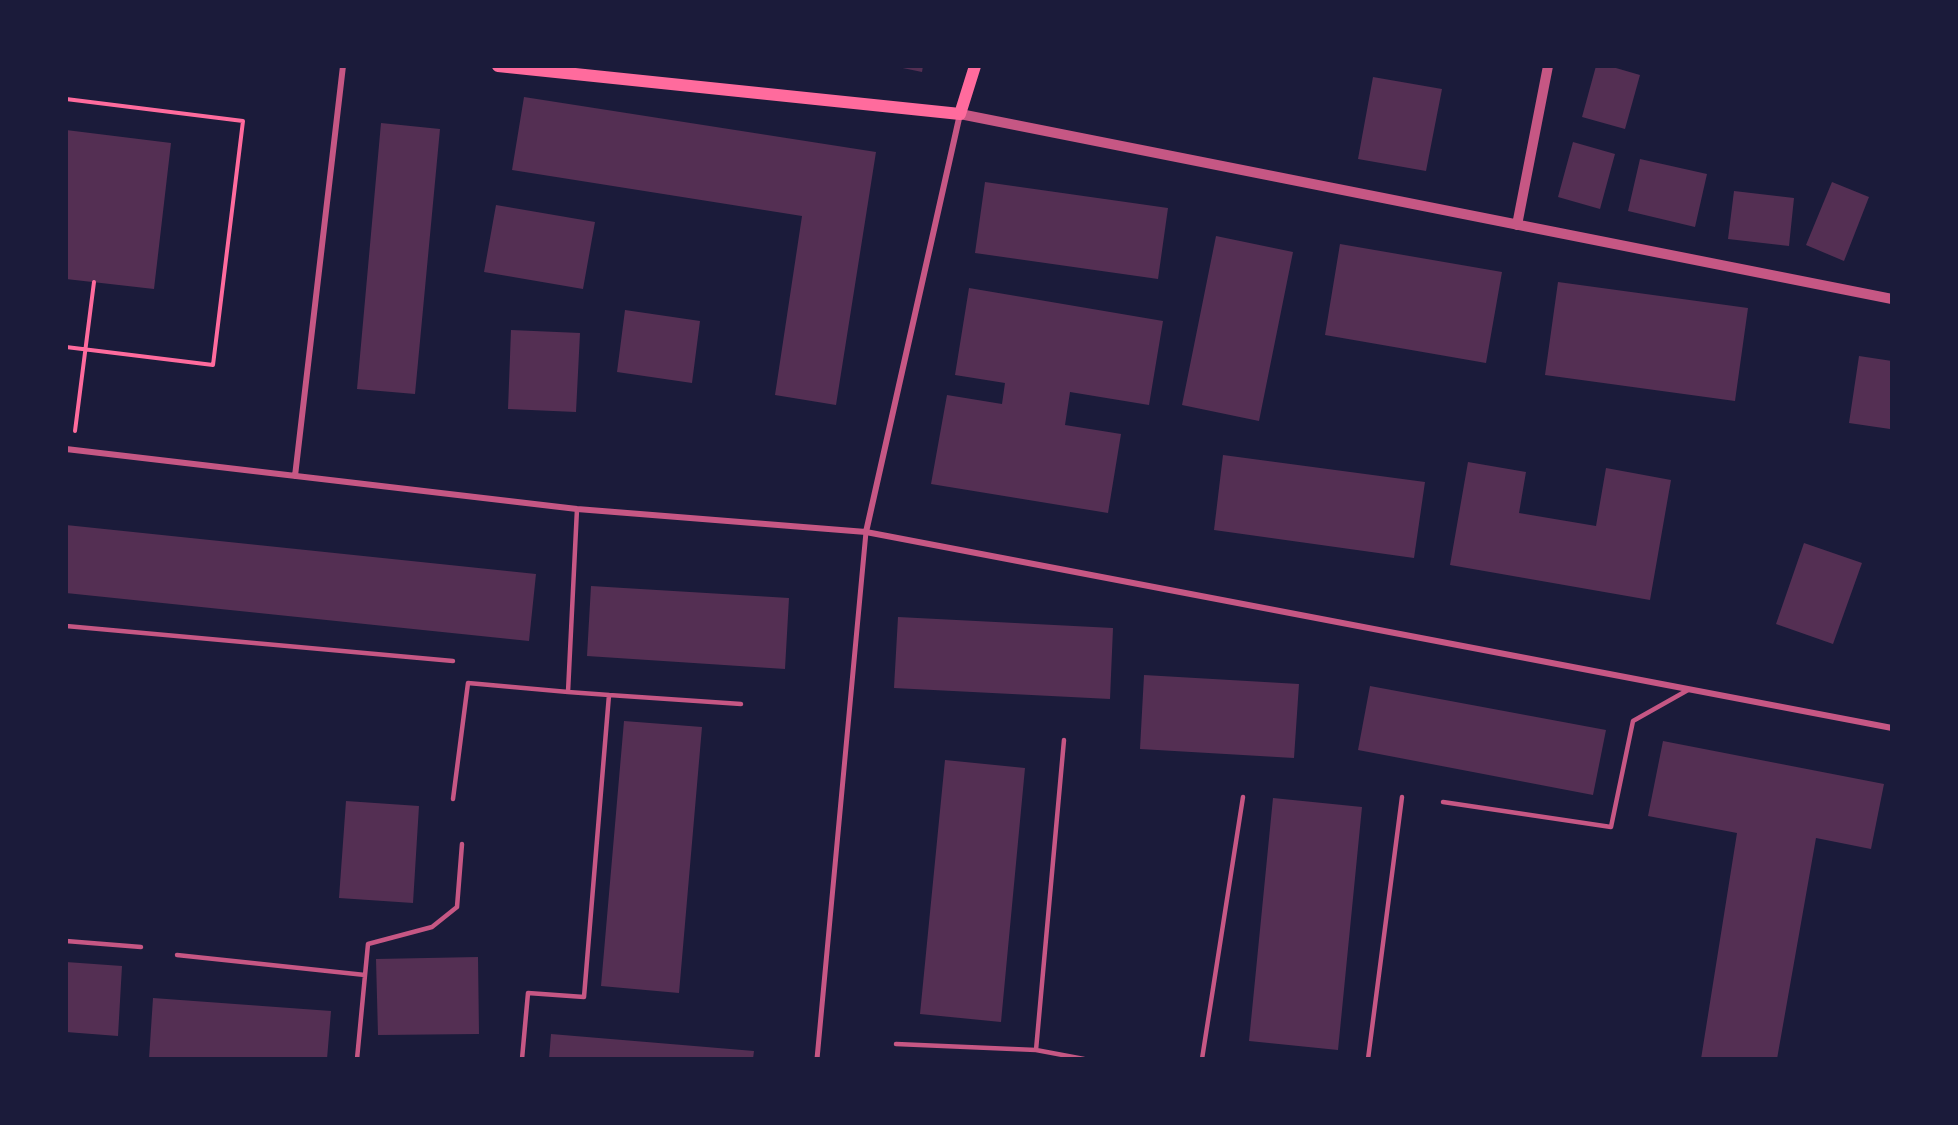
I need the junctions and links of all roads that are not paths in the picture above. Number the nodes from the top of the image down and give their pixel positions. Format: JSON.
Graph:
{"nodes":[{"id":1,"x":343,"y":66,"type":"edge"},
{"id":2,"x":498,"y":66,"type":"edge"},
{"id":3,"x":975,"y":66,"type":"edge"},
{"id":4,"x":1548,"y":66,"type":"edge"},
{"id":5,"x":960,"y":114,"type":"junction"},
{"id":6,"x":1517,"y":225,"type":"junction"},
{"id":7,"x":1892,"y":299,"type":"edge"},
{"id":8,"x":69,"y":450,"type":"edge"},
{"id":9,"x":295,"y":476,"type":"junction"},
{"id":10,"x":577,"y":509,"type":"junction"},
{"id":11,"x":866,"y":532,"type":"junction"},
{"id":12,"x":66,"y":626,"type":"edge"},
{"id":13,"x":453,"y":661,"type":"dead end"},
{"id":14,"x":1688,"y":690,"type":"junction"},
{"id":15,"x":568,"y":692,"type":"junction"},
{"id":16,"x":609,"y":695,"type":"junction"},
{"id":17,"x":741,"y":705,"type":"dead end"},
{"id":18,"x":1892,"y":728,"type":"edge"},
{"id":19,"x":1064,"y":740,"type":"dead end"},
{"id":20,"x":1243,"y":797,"type":"dead end"},
{"id":21,"x":1402,"y":797,"type":"dead end"},
{"id":22,"x":453,"y":799,"type":"dead end"},
{"id":23,"x":1443,"y":802,"type":"dead end"},
{"id":24,"x":462,"y":844,"type":"dead end"},
{"id":25,"x":66,"y":941,"type":"edge"},
{"id":26,"x":141,"y":947,"type":"dead end"},
{"id":27,"x":177,"y":955,"type":"dead end"},
{"id":28,"x":365,"y":975,"type":"junction"},
{"id":29,"x":896,"y":1044,"type":"dead end"},
{"id":30,"x":1036,"y":1050,"type":"junction"},
{"id":31,"x":357,"y":1059,"type":"edge"},
{"id":32,"x":522,"y":1059,"type":"edge"},
{"id":33,"x":817,"y":1059,"type":"edge"},
{"id":34,"x":1084,"y":1059,"type":"edge"},
{"id":35,"x":1202,"y":1059,"type":"edge"},
{"id":36,"x":1368,"y":1059,"type":"edge"}],
"edges":[{"from":1,"to":9,"type":"street"},
{"from":2,"to":5,"type":"main road"},
{"from":3,"to":5,"type":"main road"},
{"from":4,"to":6,"type":"street"},
{"from":5,"to":6,"type":"street"},
{"from":5,"to":11,"type":"street"},
{"from":6,"to":7,"type":"street"},
{"from":8,"to":9,"type":"street"},
{"from":9,"to":10,"type":"street"},
{"from":10,"to":11,"type":"street"},
{"from":10,"to":15,"type":"lane"},
{"from":11,"to":14,"type":"street"},
{"from":11,"to":33,"type":"street"},
{"from":12,"to":13,"type":"lane"},
{"from":14,"to":18,"type":"street"},
{"from":14,"to":23,"type":"lane"},
{"from":15,"to":16,"type":"lane"},
{"from":15,"to":22,"type":"lane"},
{"from":16,"to":17,"type":"lane"},
{"from":16,"to":32,"type":"lane"},
{"from":19,"to":30,"type":"lane"},
{"from":20,"to":35,"type":"lane"},
{"from":21,"to":36,"type":"lane"},
{"from":24,"to":28,"type":"lane"},
{"from":25,"to":26,"type":"lane"},
{"from":27,"to":28,"type":"lane"},
{"from":28,"to":31,"type":"lane"},
{"from":29,"to":30,"type":"lane"},
{"from":30,"to":34,"type":"lane"}]}
